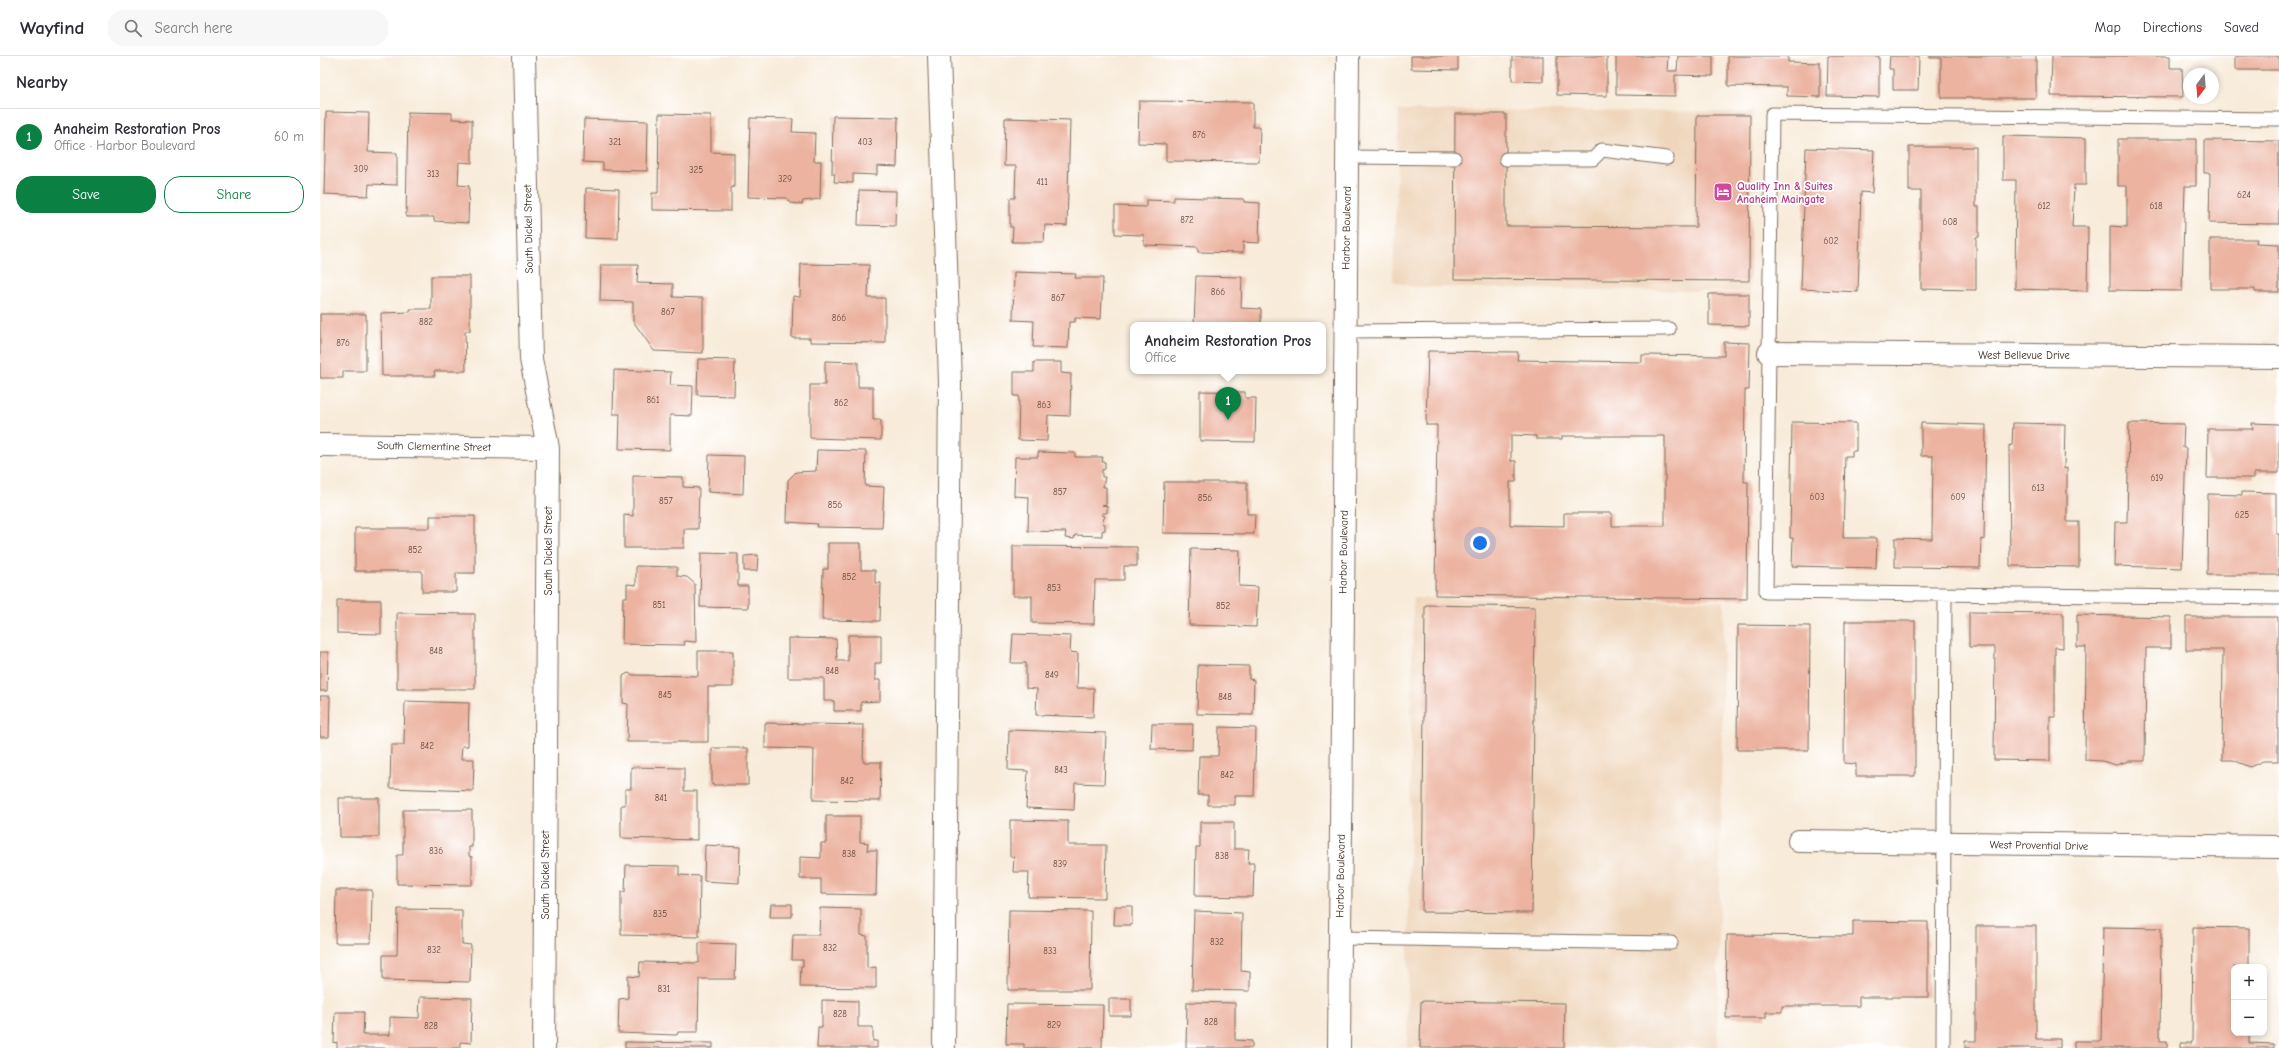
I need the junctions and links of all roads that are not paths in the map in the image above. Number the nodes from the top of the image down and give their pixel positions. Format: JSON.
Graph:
{"nodes":[{"id":1,"x":524,"y":56,"type":"edge"},
{"id":2,"x":939,"y":56,"type":"edge"},
{"id":3,"x":1348,"y":56,"type":"edge"},
{"id":4,"x":2279,"y":119,"type":"edge"},
{"id":5,"x":1347,"y":157,"type":"junction"},
{"id":6,"x":1454,"y":158,"type":"dead end"},
{"id":7,"x":1506,"y":158,"type":"dead end"},
{"id":8,"x":1667,"y":158,"type":"dead end"},
{"id":9,"x":1669,"y":329,"type":"dead end"},
{"id":10,"x":1345,"y":331,"type":"junction"},
{"id":11,"x":1769,"y":353,"type":"junction"},
{"id":12,"x":2279,"y":357,"type":"edge"},
{"id":13,"x":320,"y":444,"type":"edge"},
{"id":14,"x":548,"y":448,"type":"junction"},
{"id":15,"x":1945,"y":595,"type":"junction"},
{"id":16,"x":2279,"y":598,"type":"edge"},
{"id":17,"x":1800,"y":841,"type":"dead end"},
{"id":18,"x":1944,"y":844,"type":"junction"},
{"id":19,"x":2279,"y":847,"type":"edge"},
{"id":20,"x":1340,"y":938,"type":"junction"},
{"id":21,"x":1672,"y":943,"type":"dead end"},
{"id":22,"x":544,"y":1048,"type":"edge"},
{"id":23,"x":944,"y":1048,"type":"edge"},
{"id":24,"x":1339,"y":1048,"type":"edge"},
{"id":25,"x":1943,"y":1048,"type":"edge"}],
"edges":[{"from":1,"to":14,"type":"street","name":"South Dickel Street"},
{"from":2,"to":23,"type":"street"},
{"from":3,"to":5,"type":"street","name":"Harbor Boulevard"},
{"from":4,"to":11,"type":"lane"},
{"from":5,"to":6,"type":"lane"},
{"from":5,"to":10,"type":"street","name":"Harbor Boulevard"},
{"from":7,"to":8,"type":"lane"},
{"from":9,"to":10,"type":"lane"},
{"from":10,"to":20,"type":"street","name":"Harbor Boulevard"},
{"from":11,"to":12,"type":"street","name":"West Bellevue Drive"},
{"from":11,"to":15,"type":"lane"},
{"from":13,"to":14,"type":"street","name":"South Clementine Street"},
{"from":14,"to":22,"type":"street","name":"South Dickel Street"},
{"from":15,"to":16,"type":"lane"},
{"from":15,"to":18,"type":"lane"},
{"from":17,"to":18,"type":"street","name":"West Provential Drive"},
{"from":18,"to":19,"type":"street","name":"West Provential Drive"},
{"from":18,"to":25,"type":"lane"},
{"from":20,"to":21,"type":"lane"},
{"from":20,"to":24,"type":"street","name":"Harbor Boulevard"}]}
